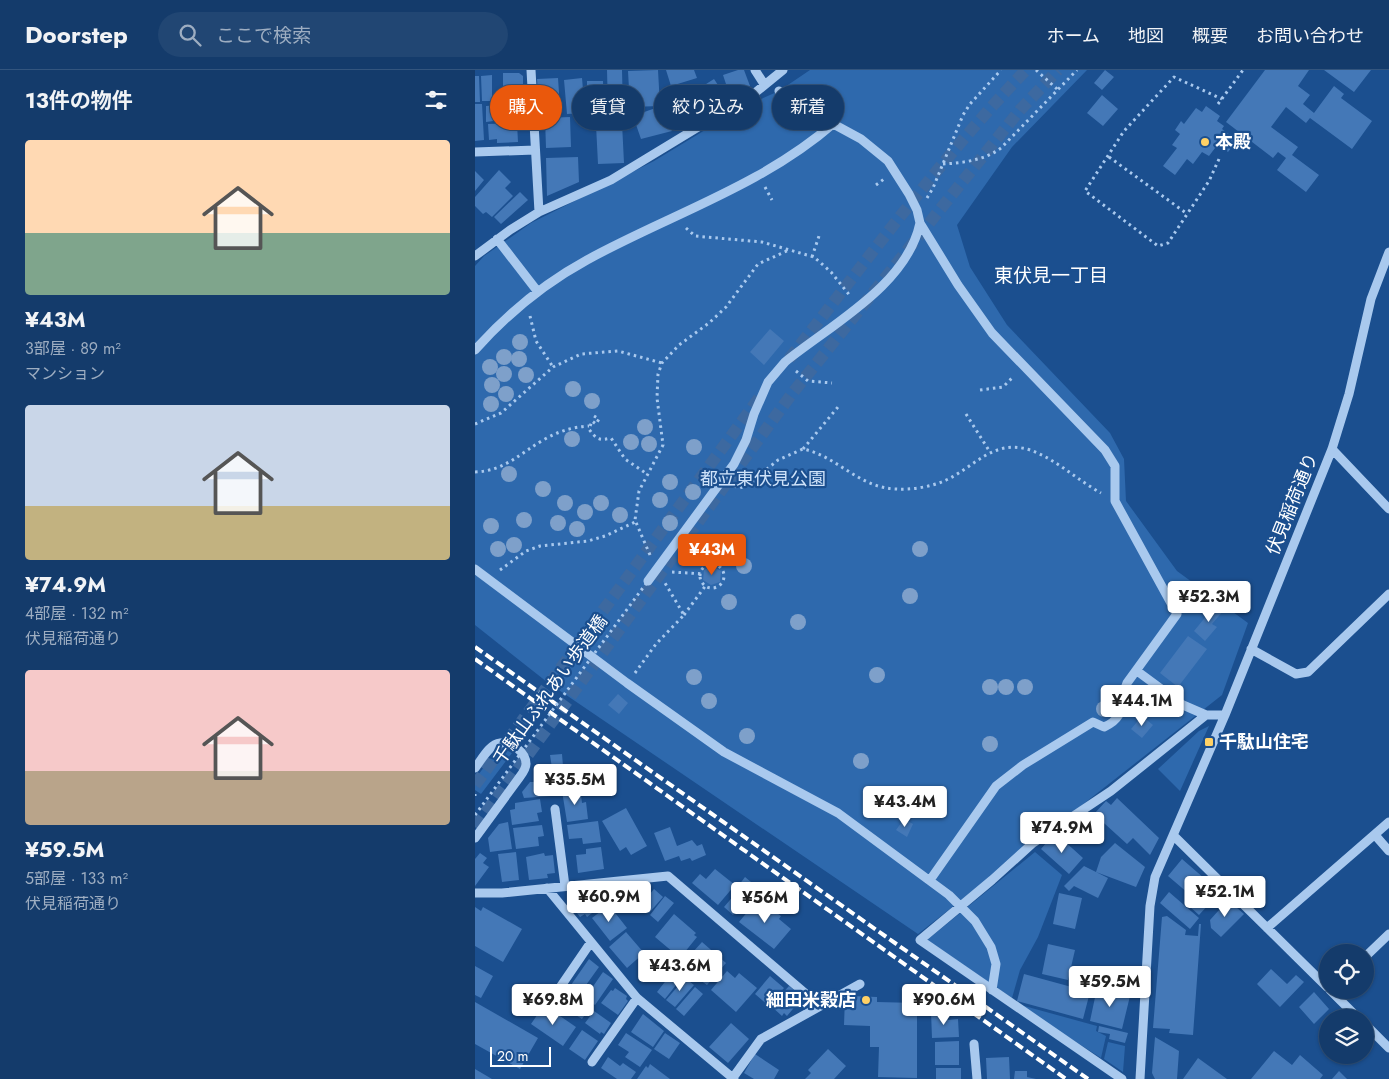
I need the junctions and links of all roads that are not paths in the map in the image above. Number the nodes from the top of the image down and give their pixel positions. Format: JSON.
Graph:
{"nodes":[{"id":1,"x":531,"y":70,"type":"edge"},
{"id":2,"x":755,"y":70,"type":"edge"},
{"id":3,"x":783,"y":70,"type":"edge"},
{"id":4,"x":764,"y":84,"type":"junction"},
{"id":5,"x":844,"y":129,"type":"edge"},
{"id":6,"x":826,"y":130,"type":"edge"},
{"id":7,"x":535,"y":150,"type":"junction"},
{"id":8,"x":475,"y":152,"type":"edge"},
{"id":9,"x":539,"y":212,"type":"junction"},
{"id":10,"x":920,"y":223,"type":"junction"},
{"id":11,"x":497,"y":239,"type":"junction"},
{"id":12,"x":1389,"y":252,"type":"edge"},
{"id":13,"x":475,"y":256,"type":"edge"},
{"id":14,"x":538,"y":292,"type":"junction"},
{"id":15,"x":475,"y":350,"type":"edge"},
{"id":16,"x":1332,"y":449,"type":"junction"},
{"id":17,"x":1389,"y":509,"type":"edge"},
{"id":18,"x":475,"y":569,"type":"edge"},
{"id":19,"x":648,"y":582,"type":"road end"},
{"id":20,"x":1389,"y":594,"type":"edge"},
{"id":21,"x":1251,"y":649,"type":"junction"},
{"id":22,"x":1137,"y":671,"type":"junction"},
{"id":23,"x":1225,"y":715,"type":"junction"},
{"id":24,"x":1206,"y":716,"type":"junction"},
{"id":25,"x":475,"y":768,"type":"edge"},
{"id":26,"x":555,"y":810,"type":"dead end"},
{"id":27,"x":1389,"y":822,"type":"edge"},
{"id":28,"x":1375,"y":835,"type":"junction"},
{"id":29,"x":1174,"y":836,"type":"junction"},
{"id":30,"x":475,"y":838,"type":"edge"},
{"id":31,"x":1389,"y":851,"type":"edge"},
{"id":32,"x":930,"y":880,"type":"junction"},
{"id":33,"x":565,"y":886,"type":"junction"},
{"id":34,"x":547,"y":888,"type":"junction"},
{"id":35,"x":475,"y":893,"type":"edge"},
{"id":36,"x":961,"y":906,"type":"junction"},
{"id":37,"x":1267,"y":928,"type":"junction"},
{"id":38,"x":1389,"y":934,"type":"edge"},
{"id":39,"x":591,"y":942,"type":"junction"},
{"id":40,"x":1374,"y":948,"type":"edge"},
{"id":41,"x":1319,"y":978,"type":"edge"},
{"id":42,"x":860,"y":984,"type":"dead end"},
{"id":43,"x":992,"y":990,"type":"junction"},
{"id":44,"x":637,"y":998,"type":"junction"},
{"id":45,"x":1340,"y":999,"type":"edge"},
{"id":46,"x":550,"y":1002,"type":"dead end"},
{"id":47,"x":819,"y":1006,"type":"junction"},
{"id":48,"x":1349,"y":1009,"type":"edge"},
{"id":49,"x":1374,"y":1033,"type":"edge"},
{"id":50,"x":974,"y":1044,"type":"dead end"},
{"id":51,"x":1389,"y":1048,"type":"edge"},
{"id":52,"x":592,"y":1062,"type":"dead end"},
{"id":53,"x":733,"y":1079,"type":"edge"},
{"id":54,"x":977,"y":1079,"type":"edge"},
{"id":55,"x":1122,"y":1079,"type":"edge"},
{"id":56,"x":1140,"y":1079,"type":"edge"}],
"edges":[{"from":1,"to":7,"type":"street"},
{"from":2,"to":4,"type":"street"},
{"from":3,"to":4,"type":"street"},
{"from":4,"to":9,"type":"street"},
{"from":5,"to":10,"type":"street"},
{"from":6,"to":14,"type":"street"},
{"from":7,"to":8,"type":"street"},
{"from":7,"to":9,"type":"street"},
{"from":9,"to":11,"type":"street"},
{"from":10,"to":19,"type":"street"},
{"from":10,"to":22,"type":"street"},
{"from":11,"to":13,"type":"street"},
{"from":11,"to":14,"type":"street"},
{"from":12,"to":16,"type":"street","name":"伏見稲荷通り"},
{"from":14,"to":15,"type":"street"},
{"from":16,"to":17,"type":"street"},
{"from":16,"to":21,"type":"street","name":"伏見稲荷通り"},
{"from":18,"to":32,"type":"street"},
{"from":20,"to":21,"type":"street"},
{"from":21,"to":23,"type":"street","name":"伏見稲荷通り"},
{"from":22,"to":24,"type":"street"},
{"from":22,"to":32,"type":"street"},
{"from":23,"to":24,"type":"street"},
{"from":23,"to":29,"type":"street","name":"伏見稲荷通り"},
{"from":24,"to":36,"type":"street"},
{"from":25,"to":30,"type":"street"},
{"from":26,"to":33,"type":"street"},
{"from":27,"to":28,"type":"street"},
{"from":28,"to":31,"type":"street"},
{"from":28,"to":37,"type":"street"},
{"from":29,"to":37,"type":"street"},
{"from":29,"to":56,"type":"street","name":"伏見稲荷通り"},
{"from":32,"to":36,"type":"street"},
{"from":33,"to":34,"type":"street"},
{"from":33,"to":47,"type":"street"},
{"from":34,"to":35,"type":"street"},
{"from":34,"to":39,"type":"street"},
{"from":36,"to":43,"type":"street"},
{"from":36,"to":43,"type":"street"},
{"from":37,"to":41,"type":"street"},
{"from":38,"to":40,"type":"street"},
{"from":39,"to":44,"type":"street"},
{"from":39,"to":46,"type":"street"},
{"from":42,"to":47,"type":"street"},
{"from":43,"to":55,"type":"street"},
{"from":44,"to":52,"type":"street"},
{"from":44,"to":53,"type":"street"},
{"from":45,"to":48,"type":"street"},
{"from":47,"to":53,"type":"street"},
{"from":49,"to":51,"type":"street"},
{"from":50,"to":54,"type":"street"}]}
